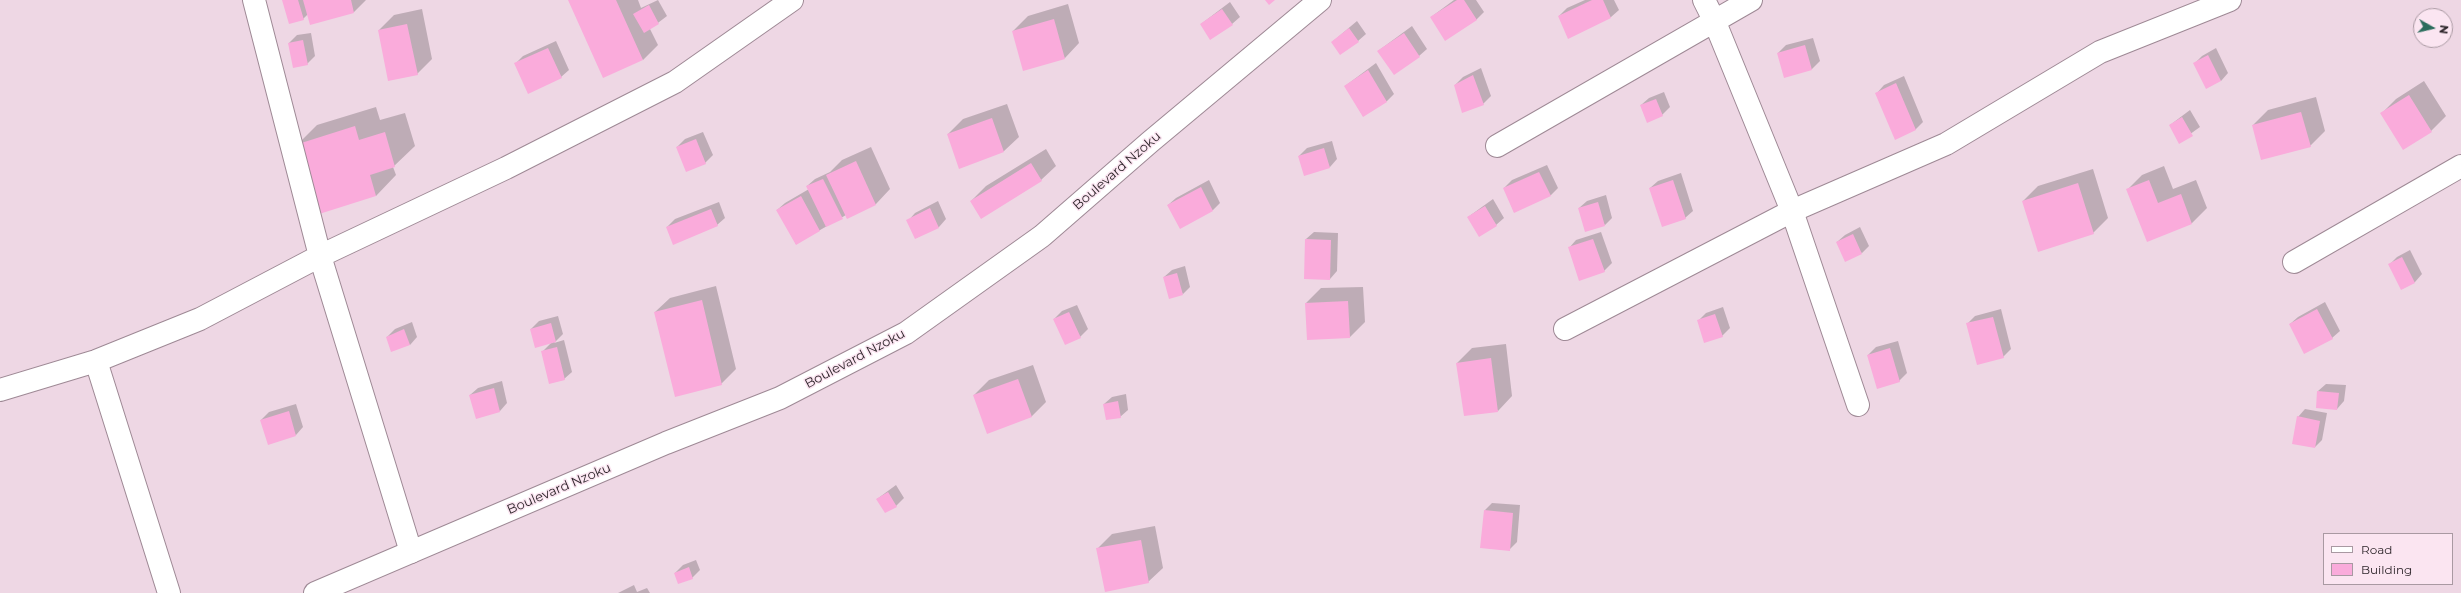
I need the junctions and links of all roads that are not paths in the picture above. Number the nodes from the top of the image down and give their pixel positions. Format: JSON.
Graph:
{"nodes":[{"id":1,"x":254,"y":0,"type":"edge"},
{"id":2,"x":792,"y":0,"type":"edge"},
{"id":3,"x":1320,"y":0,"type":"edge"},
{"id":4,"x":1704,"y":0,"type":"edge"},
{"id":5,"x":1751,"y":0,"type":"edge"},
{"id":6,"x":2230,"y":0,"type":"edge"},
{"id":7,"x":1714,"y":20,"type":"junction"},
{"id":8,"x":1497,"y":146,"type":"dead end"},
{"id":9,"x":2461,"y":166,"type":"edge"},
{"id":10,"x":1792,"y":211,"type":"junction"},
{"id":11,"x":320,"y":256,"type":"junction"},
{"id":12,"x":2294,"y":262,"type":"dead end"},
{"id":13,"x":1565,"y":329,"type":"dead end"},
{"id":14,"x":96,"y":361,"type":"junction"},
{"id":15,"x":0,"y":390,"type":"edge"},
{"id":16,"x":1858,"y":405,"type":"dead end"},
{"id":17,"x":411,"y":552,"type":"junction"},
{"id":18,"x":169,"y":593,"type":"edge"},
{"id":19,"x":315,"y":593,"type":"edge"}],
"edges":[{"from":1,"to":11,"type":"street"},
{"from":2,"to":11,"type":"street"},
{"from":3,"to":17,"type":"street","name":"Boulevard Nzoku"},
{"from":4,"to":7,"type":"street"},
{"from":5,"to":7,"type":"street"},
{"from":6,"to":10,"type":"street"},
{"from":7,"to":8,"type":"street"},
{"from":7,"to":10,"type":"street"},
{"from":9,"to":12,"type":"street"},
{"from":10,"to":13,"type":"street"},
{"from":10,"to":16,"type":"street"},
{"from":11,"to":14,"type":"street"},
{"from":11,"to":17,"type":"street"},
{"from":14,"to":15,"type":"street"},
{"from":14,"to":18,"type":"street"},
{"from":17,"to":19,"type":"street","name":"Boulevard Nzoku"}]}
